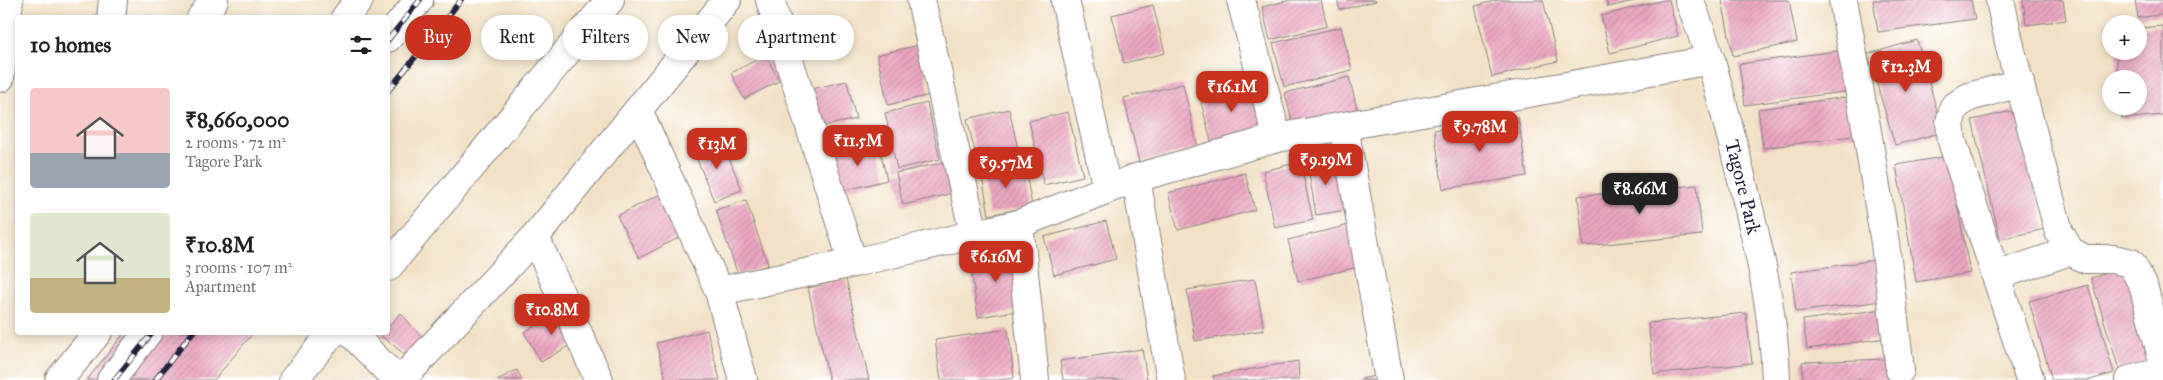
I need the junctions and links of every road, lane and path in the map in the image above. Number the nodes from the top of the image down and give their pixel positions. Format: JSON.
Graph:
{"nodes":[{"id":1,"x":113,"y":0,"type":"edge"},
{"id":2,"x":197,"y":0,"type":"edge"},
{"id":3,"x":214,"y":0,"type":"edge"},
{"id":4,"x":359,"y":0,"type":"edge"},
{"id":5,"x":419,"y":0,"type":"edge"},
{"id":6,"x":610,"y":0,"type":"edge"},
{"id":7,"x":727,"y":0,"type":"edge"},
{"id":8,"x":770,"y":0,"type":"edge"},
{"id":9,"x":921,"y":0,"type":"edge"},
{"id":10,"x":1065,"y":0,"type":"edge"},
{"id":11,"x":1241,"y":0,"type":"edge"},
{"id":12,"x":1689,"y":0,"type":"edge"},
{"id":13,"x":1843,"y":0,"type":"edge"},
{"id":14,"x":2000,"y":0,"type":"edge"},
{"id":15,"x":5,"y":12,"type":"edge"},
{"id":16,"x":111,"y":15,"type":"edge"},
{"id":17,"x":196,"y":15,"type":"edge"},
{"id":18,"x":203,"y":15,"type":"edge"},
{"id":19,"x":347,"y":15,"type":"edge"},
{"id":20,"x":390,"y":36,"type":"edge"},
{"id":21,"x":1711,"y":60,"type":"junction"},
{"id":22,"x":0,"y":78,"type":"edge"},
{"id":23,"x":2020,"y":84,"type":"junction"},
{"id":24,"x":638,"y":110,"type":"junction"},
{"id":25,"x":1344,"y":127,"type":"junction"},
{"id":26,"x":1277,"y":138,"type":"junction"},
{"id":27,"x":1136,"y":178,"type":"junction"},
{"id":28,"x":1107,"y":189,"type":"junction"},
{"id":29,"x":1019,"y":224,"type":"junction"},
{"id":30,"x":974,"y":234,"type":"junction"},
{"id":31,"x":535,"y":238,"type":"junction"},
{"id":32,"x":2070,"y":251,"type":"junction"},
{"id":33,"x":853,"y":263,"type":"junction"},
{"id":34,"x":390,"y":265,"type":"edge"},
{"id":35,"x":1996,"y":276,"type":"junction"},
{"id":36,"x":719,"y":291,"type":"junction"},
{"id":37,"x":96,"y":335,"type":"edge"},
{"id":38,"x":146,"y":335,"type":"edge"},
{"id":39,"x":330,"y":335,"type":"edge"},
{"id":40,"x":353,"y":335,"type":"edge"},
{"id":41,"x":2163,"y":361,"type":"edge"},
{"id":42,"x":1900,"y":370,"type":"dead end"},
{"id":43,"x":2163,"y":372,"type":"edge"},
{"id":44,"x":60,"y":380,"type":"edge"},
{"id":45,"x":111,"y":380,"type":"edge"},
{"id":46,"x":293,"y":380,"type":"edge"},
{"id":47,"x":396,"y":380,"type":"edge"},
{"id":48,"x":401,"y":380,"type":"edge"},
{"id":49,"x":599,"y":380,"type":"edge"},
{"id":50,"x":743,"y":380,"type":"edge"},
{"id":51,"x":1035,"y":380,"type":"edge"},
{"id":52,"x":1172,"y":380,"type":"edge"},
{"id":53,"x":1389,"y":380,"type":"edge"},
{"id":54,"x":1776,"y":380,"type":"edge"},
{"id":55,"x":2030,"y":380,"type":"edge"},
{"id":56,"x":2129,"y":380,"type":"edge"}],
"edges":[{"from":1,"to":16,"type":"street"},
{"from":2,"to":17,"type":"street"},
{"from":3,"to":18,"type":"street"},
{"from":4,"to":19,"type":"street"},
{"from":5,"to":20,"type":"street"},
{"from":6,"to":34,"type":"street"},
{"from":7,"to":24,"type":"street"},
{"from":8,"to":33,"type":"street"},
{"from":9,"to":30,"type":"street"},
{"from":10,"to":28,"type":"street"},
{"from":11,"to":26,"type":"street"},
{"from":12,"to":21,"type":"street","name":"Tagore Park"},
{"from":13,"to":42,"type":"street"},
{"from":14,"to":23,"type":"street"},
{"from":15,"to":22,"type":"street"},
{"from":21,"to":25,"type":"street"},
{"from":21,"to":54,"type":"street","name":"Tagore Park"},
{"from":23,"to":32,"type":"street"},
{"from":23,"to":35,"type":"street"},
{"from":24,"to":31,"type":"street"},
{"from":24,"to":36,"type":"street"},
{"from":25,"to":26,"type":"street"},
{"from":25,"to":53,"type":"street"},
{"from":26,"to":27,"type":"street"},
{"from":27,"to":28,"type":"street"},
{"from":27,"to":52,"type":"street"},
{"from":28,"to":29,"type":"street"},
{"from":29,"to":30,"type":"street"},
{"from":29,"to":51,"type":"street"},
{"from":30,"to":33,"type":"street"},
{"from":31,"to":48,"type":"street"},
{"from":31,"to":49,"type":"street"},
{"from":32,"to":35,"type":"street"},
{"from":32,"to":41,"type":"street"},
{"from":33,"to":36,"type":"street"},
{"from":35,"to":55,"type":"street"},
{"from":36,"to":50,"type":"street"},
{"from":37,"to":44,"type":"street"},
{"from":38,"to":45,"type":"street"},
{"from":39,"to":46,"type":"street"},
{"from":40,"to":47,"type":"street"},
{"from":43,"to":56,"type":"street"}]}
